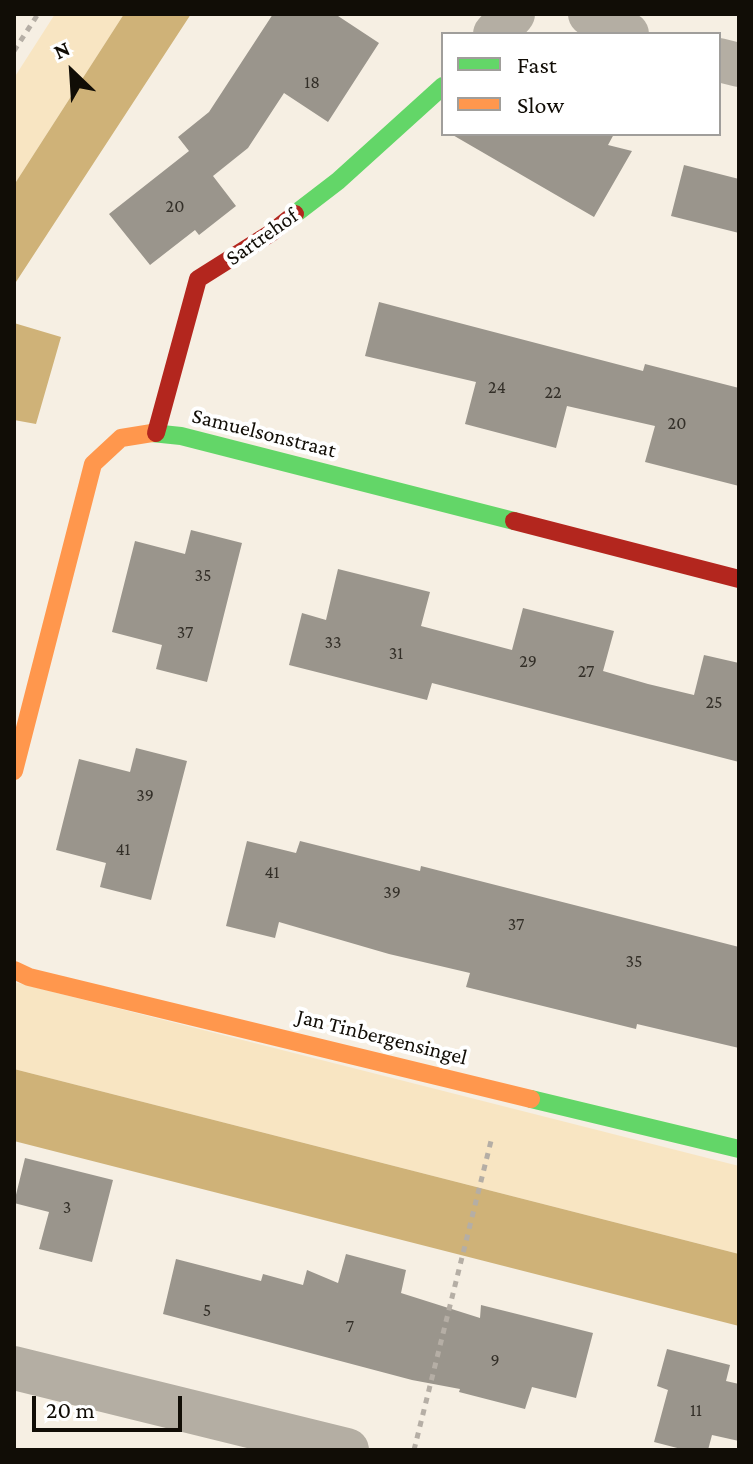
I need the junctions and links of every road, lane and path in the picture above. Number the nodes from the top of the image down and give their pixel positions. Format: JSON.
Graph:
{"nodes":[{"id":1,"x":38,"y":14,"type":"edge"},
{"id":2,"x":513,"y":14,"type":"edge"},
{"id":3,"x":590,"y":14,"type":"edge"},
{"id":4,"x":497,"y":32,"type":"edge"},
{"id":5,"x":622,"y":32,"type":"edge"},
{"id":6,"x":14,"y":51,"type":"edge"},
{"id":7,"x":441,"y":88,"type":"edge"},
{"id":8,"x":156,"y":433,"type":"junction"},
{"id":9,"x":739,"y":579,"type":"edge"},
{"id":10,"x":14,"y":771,"type":"edge"},
{"id":11,"x":14,"y":970,"type":"edge"},
{"id":12,"x":491,"y":1142,"type":"dead end"},
{"id":13,"x":739,"y":1149,"type":"edge"},
{"id":14,"x":14,"y":1368,"type":"edge"},
{"id":15,"x":347,"y":1450,"type":"edge"},
{"id":16,"x":414,"y":1450,"type":"edge"}],
"edges":[{"from":1,"to":6,"type":"path"},
{"from":2,"to":4,"type":"street"},
{"from":3,"to":5,"type":"street"},
{"from":7,"to":8,"type":"street","name":"Sartrehof"},
{"from":8,"to":9,"type":"street","name":"Samuelsonstraat"},
{"from":8,"to":10,"type":"street","name":"Samuelsonstraat"},
{"from":11,"to":13,"type":"street","name":"Jan Tinbergensingel"},
{"from":12,"to":16,"type":"path"},
{"from":14,"to":15,"type":"street"}]}
